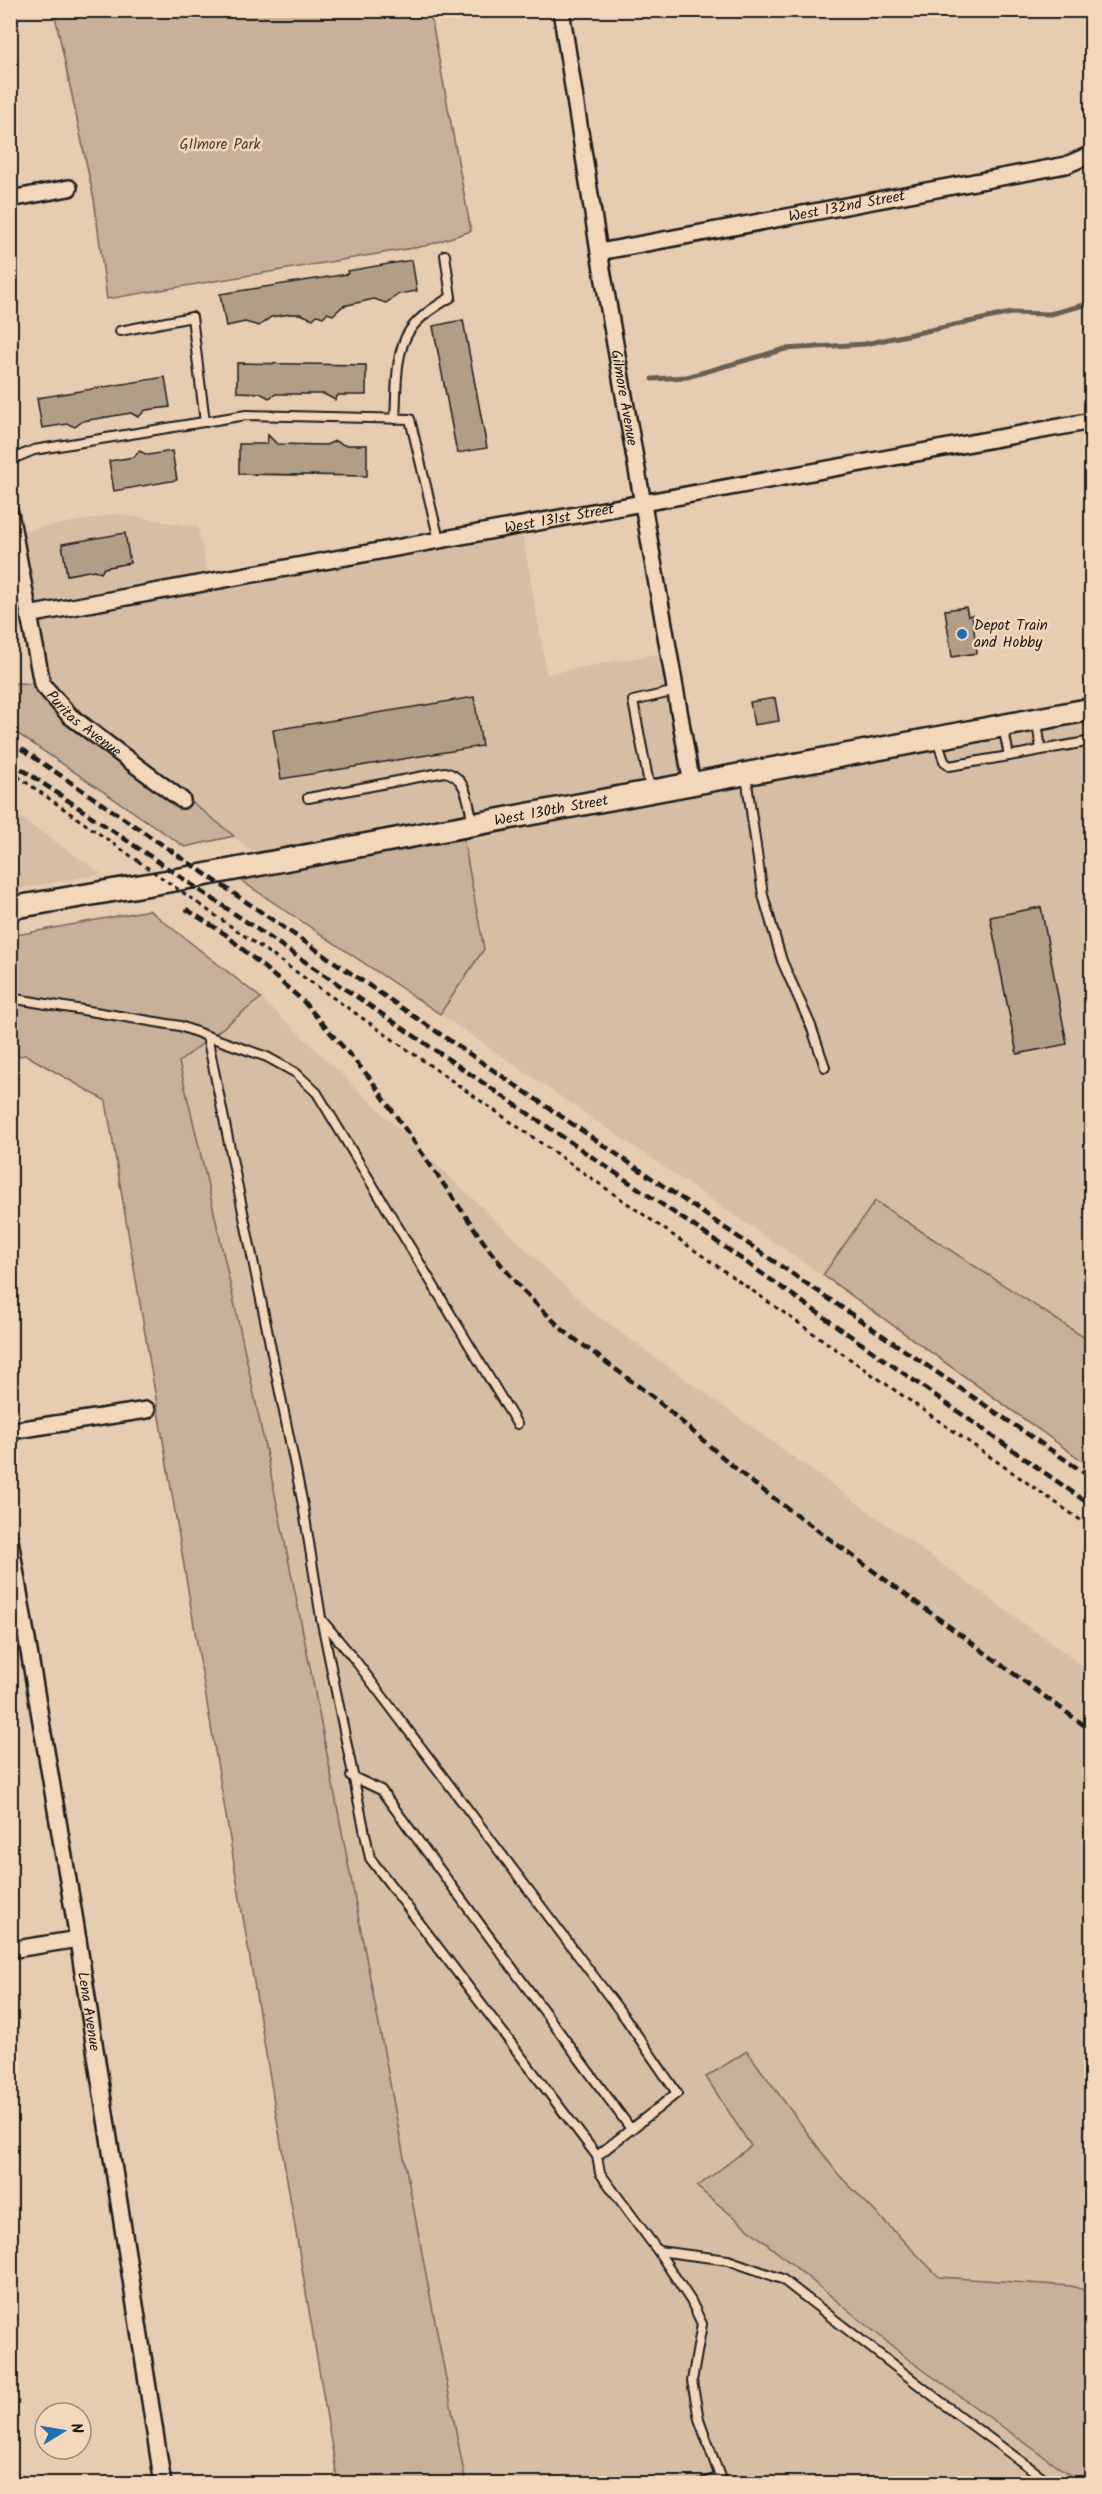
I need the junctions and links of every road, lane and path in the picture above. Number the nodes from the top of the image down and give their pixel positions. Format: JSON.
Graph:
{"nodes":[{"id":1,"x":561,"y":10,"type":"edge"},
{"id":2,"x":1092,"y":154,"type":"edge"},
{"id":3,"x":69,"y":188,"type":"dead end"},
{"id":4,"x":10,"y":199,"type":"edge"},
{"id":5,"x":599,"y":252,"type":"junction"},
{"id":6,"x":446,"y":255,"type":"dead end"},
{"id":7,"x":120,"y":331,"type":"dead end"},
{"id":8,"x":395,"y":419,"type":"junction"},
{"id":9,"x":1092,"y":421,"type":"edge"},
{"id":10,"x":205,"y":422,"type":"junction"},
{"id":11,"x":10,"y":460,"type":"edge"},
{"id":12,"x":644,"y":503,"type":"junction"},
{"id":13,"x":10,"y":513,"type":"edge"},
{"id":14,"x":439,"y":540,"type":"junction"},
{"id":15,"x":28,"y":615,"type":"junction"},
{"id":16,"x":676,"y":691,"type":"junction"},
{"id":17,"x":1092,"y":709,"type":"edge"},
{"id":18,"x":1037,"y":720,"type":"junction"},
{"id":19,"x":1003,"y":726,"type":"junction"},
{"id":20,"x":937,"y":738,"type":"junction"},
{"id":21,"x":1092,"y":741,"type":"edge"},
{"id":22,"x":1041,"y":750,"type":"junction"},
{"id":23,"x":1009,"y":756,"type":"junction"},
{"id":24,"x":10,"y":771,"type":"edge"},
{"id":25,"x":745,"y":774,"type":"junction"},
{"id":26,"x":692,"y":785,"type":"junction"},
{"id":27,"x":651,"y":792,"type":"junction"},
{"id":28,"x":308,"y":798,"type":"dead end"},
{"id":29,"x":182,"y":800,"type":"dead end"},
{"id":30,"x":473,"y":825,"type":"junction"},
{"id":31,"x":10,"y":908,"type":"edge"},
{"id":32,"x":10,"y":998,"type":"edge"},
{"id":33,"x":207,"y":1036,"type":"junction"},
{"id":34,"x":825,"y":1067,"type":"dead end"},
{"id":35,"x":147,"y":1410,"type":"dead end"},
{"id":36,"x":517,"y":1424,"type":"dead end"},
{"id":37,"x":10,"y":1431,"type":"edge"},
{"id":38,"x":1092,"y":1528,"type":"edge"},
{"id":39,"x":10,"y":1540,"type":"edge"},
{"id":40,"x":15,"y":1596,"type":"edge"},
{"id":41,"x":321,"y":1618,"type":"junction"},
{"id":42,"x":351,"y":1776,"type":"junction"},
{"id":43,"x":78,"y":1939,"type":"junction"},
{"id":44,"x":10,"y":1950,"type":"edge"},
{"id":45,"x":631,"y":2129,"type":"junction"},
{"id":46,"x":597,"y":2156,"type":"junction"},
{"id":47,"x":658,"y":2251,"type":"junction"},
{"id":48,"x":163,"y":2484,"type":"edge"},
{"id":49,"x":701,"y":2484,"type":"edge"},
{"id":50,"x":1052,"y":2484,"type":"edge"}],
"edges":[{"from":1,"to":5,"type":"street","name":"Gilmore Avenue"},
{"from":2,"to":5,"type":"street","name":"West 132nd Street"},
{"from":3,"to":4,"type":"street"},
{"from":5,"to":12,"type":"street","name":"Gilmore Avenue"},
{"from":6,"to":8,"type":"lane"},
{"from":7,"to":10,"type":"lane"},
{"from":8,"to":10,"type":"lane"},
{"from":8,"to":14,"type":"lane"},
{"from":9,"to":12,"type":"street","name":"West 131st Street"},
{"from":10,"to":11,"type":"lane"},
{"from":12,"to":14,"type":"street","name":"West 131st Street"},
{"from":12,"to":16,"type":"street","name":"Gilmore Avenue"},
{"from":13,"to":15,"type":"street","name":"Puritas Avenue"},
{"from":14,"to":15,"type":"street","name":"West 131st Street"},
{"from":15,"to":29,"type":"street","name":"Puritas Avenue"},
{"from":16,"to":26,"type":"street","name":"Gilmore Avenue"},
{"from":16,"to":27,"type":"lane"},
{"from":17,"to":18,"type":"main road","name":"West 130th Street"},
{"from":18,"to":19,"type":"main road","name":"West 130th Street"},
{"from":18,"to":22,"type":"lane"},
{"from":19,"to":20,"type":"main road","name":"West 130th Street"},
{"from":19,"to":23,"type":"lane"},
{"from":20,"to":23,"type":"lane"},
{"from":20,"to":25,"type":"main road","name":"West 130th Street"},
{"from":21,"to":22,"type":"lane"},
{"from":22,"to":23,"type":"lane"},
{"from":24,"to":38,"type":"path","bridge":true},
{"from":25,"to":26,"type":"main road","name":"West 130th Street"},
{"from":25,"to":34,"type":"lane"},
{"from":26,"to":27,"type":"main road","name":"West 130th Street"},
{"from":27,"to":30,"type":"main road","name":"West 130th Street"},
{"from":28,"to":30,"type":"lane"},
{"from":30,"to":31,"type":"main road","name":"West 130th Street"},
{"from":32,"to":33,"type":"lane"},
{"from":33,"to":36,"type":"lane"},
{"from":33,"to":41,"type":"lane"},
{"from":35,"to":37,"type":"street"},
{"from":39,"to":40,"type":"street","name":"Lena Avenue"},
{"from":40,"to":43,"type":"street","name":"Lena Avenue"},
{"from":41,"to":42,"type":"lane"},
{"from":41,"to":45,"type":"lane"},
{"from":42,"to":45,"type":"lane"},
{"from":42,"to":46,"type":"lane"},
{"from":43,"to":44,"type":"street"},
{"from":43,"to":48,"type":"street","name":"Lena Avenue"},
{"from":45,"to":46,"type":"lane"},
{"from":46,"to":47,"type":"lane"},
{"from":47,"to":49,"type":"lane"},
{"from":47,"to":50,"type":"lane"}]}
